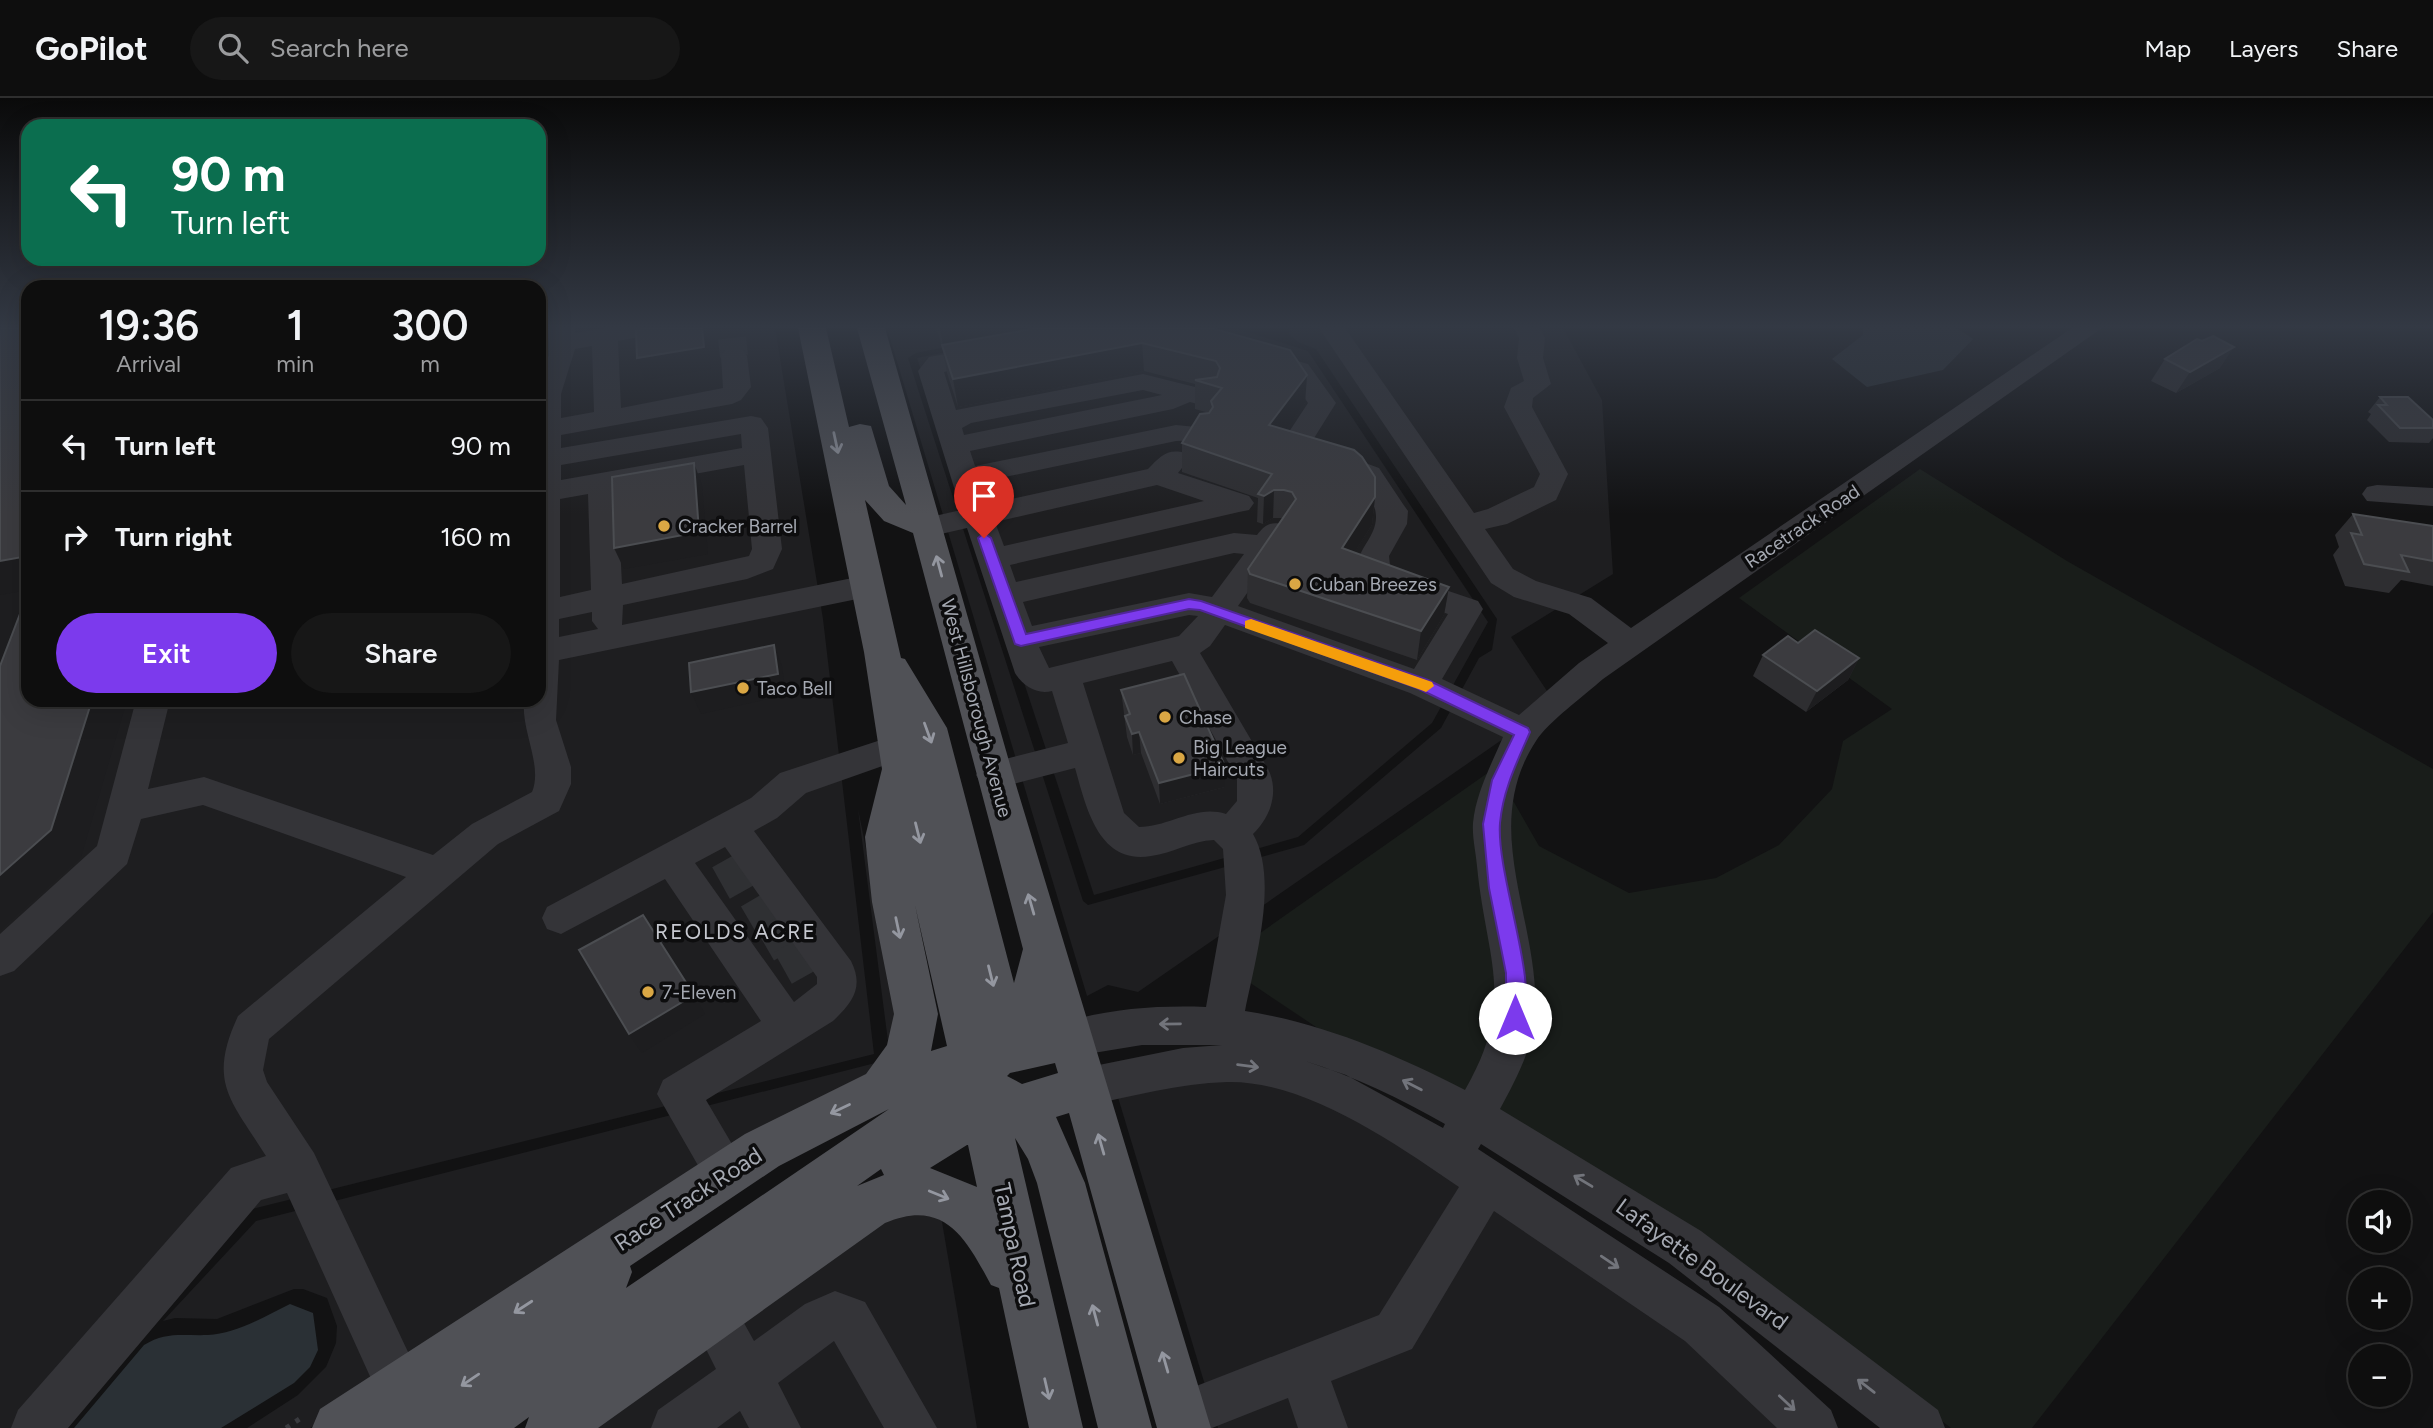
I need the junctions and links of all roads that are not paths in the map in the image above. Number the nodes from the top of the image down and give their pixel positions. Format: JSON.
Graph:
{"nodes":[{"id":1,"x":549,"y":390,"type":"edge"},
{"id":2,"x":607,"y":390,"type":"edge"},
{"id":3,"x":735,"y":390,"type":"edge"},
{"id":4,"x":825,"y":390,"type":"edge"},
{"id":5,"x":849,"y":390,"type":"edge"},
{"id":6,"x":889,"y":390,"type":"edge"},
{"id":7,"x":937,"y":390,"type":"edge"},
{"id":8,"x":1100,"y":390,"type":"edge"},
{"id":9,"x":1160,"y":390,"type":"edge"},
{"id":10,"x":1313,"y":390,"type":"edge"},
{"id":11,"x":1374,"y":390,"type":"edge"},
{"id":12,"x":1527,"y":390,"type":"edge"},
{"id":13,"x":1999,"y":390,"type":"edge"},
{"id":14,"x":1201,"y":410,"type":"junction"},
{"id":15,"x":608,"y":419,"type":"junction"},
{"id":16,"x":950,"y":436,"type":"junction"},
{"id":17,"x":757,"y":454,"type":"junction"},
{"id":18,"x":547,"y":460,"type":"junction"},
{"id":19,"x":1158,"y":476,"type":"junction"},
{"id":20,"x":964,"y":477,"type":"junction"},
{"id":21,"x":602,"y":482,"type":"junction"},
{"id":22,"x":2377,"y":494,"type":"dead end"},
{"id":23,"x":2433,"y":497,"type":"edge"},
{"id":24,"x":546,"y":510,"type":"edge"},
{"id":25,"x":977,"y":517,"type":"junction"},
{"id":26,"x":1262,"y":522,"type":"junction"},
{"id":27,"x":1466,"y":524,"type":"junction"},
{"id":28,"x":928,"y":527,"type":"junction"},
{"id":29,"x":992,"y":559,"type":"junction"},
{"id":30,"x":867,"y":586,"type":"junction"},
{"id":31,"x":1525,"y":589,"type":"junction"},
{"id":32,"x":1005,"y":595,"type":"junction"},
{"id":33,"x":607,"y":598,"type":"junction"},
{"id":34,"x":1467,"y":609,"type":"junction"},
{"id":35,"x":546,"y":611,"type":"edge"},
{"id":36,"x":1217,"y":612,"type":"junction"},
{"id":37,"x":610,"y":638,"type":"junction"},
{"id":38,"x":1021,"y":640,"type":"junction"},
{"id":39,"x":1631,"y":643,"type":"junction"},
{"id":40,"x":1181,"y":648,"type":"junction"},
{"id":41,"x":546,"y":651,"type":"edge"},
{"id":42,"x":882,"y":652,"type":"junction"},
{"id":43,"x":1064,"y":677,"type":"junction"},
{"id":44,"x":1422,"y":684,"type":"junction"},
{"id":45,"x":151,"y":707,"type":"edge"},
{"id":46,"x":540,"y":707,"type":"edge"},
{"id":47,"x":1523,"y":732,"type":"junction"},
{"id":48,"x":1087,"y":752,"type":"junction"},
{"id":49,"x":898,"y":756,"type":"junction"},
{"id":50,"x":993,"y":775,"type":"junction"},
{"id":51,"x":125,"y":808,"type":"junction"},
{"id":52,"x":730,"y":826,"type":"junction"},
{"id":53,"x":1231,"y":831,"type":"junction"},
{"id":54,"x":671,"y":858,"type":"junction"},
{"id":55,"x":437,"y":872,"type":"junction"},
{"id":56,"x":561,"y":918,"type":"dead end"},
{"id":57,"x":760,"y":919,"type":"junction"},
{"id":58,"x":1044,"y":949,"type":"junction"},
{"id":59,"x":0,"y":959,"type":"edge"},
{"id":60,"x":1222,"y":1026,"type":"junction"},
{"id":61,"x":788,"y":1027,"type":"junction"},
{"id":62,"x":1069,"y":1039,"type":"junction"},
{"id":63,"x":993,"y":1075,"type":"junction"},
{"id":64,"x":1084,"y":1087,"type":"junction"},
{"id":65,"x":883,"y":1089,"type":"junction"},
{"id":66,"x":1470,"y":1151,"type":"junction"},
{"id":67,"x":298,"y":1168,"type":"junction"},
{"id":68,"x":727,"y":1173,"type":"junction"},
{"id":69,"x":1027,"y":1301,"type":"junction"},
{"id":70,"x":713,"y":1315,"type":"junction"},
{"id":71,"x":1303,"y":1368,"type":"junction"},
{"id":72,"x":746,"y":1374,"type":"junction"},
{"id":73,"x":399,"y":1408,"type":"edge"},
{"id":74,"x":1182,"y":1422,"type":"edge"},
{"id":75,"x":36,"y":1428,"type":"edge"},
{"id":76,"x":339,"y":1428,"type":"edge"},
{"id":77,"x":467,"y":1428,"type":"edge"},
{"id":78,"x":511,"y":1428,"type":"edge"},
{"id":79,"x":552,"y":1428,"type":"edge"},
{"id":80,"x":676,"y":1428,"type":"edge"},
{"id":81,"x":776,"y":1428,"type":"edge"},
{"id":82,"x":912,"y":1428,"type":"edge"},
{"id":83,"x":1056,"y":1428,"type":"edge"},
{"id":84,"x":1125,"y":1428,"type":"edge"},
{"id":85,"x":1323,"y":1428,"type":"edge"},
{"id":86,"x":1813,"y":1428,"type":"edge"},
{"id":87,"x":1920,"y":1428,"type":"edge"}],
"edges":[{"from":1,"to":18,"type":"street"},
{"from":2,"to":15,"type":"street"},
{"from":3,"to":15,"type":"street"},
{"from":4,"to":30,"type":"main road","one_way":true},
{"from":5,"to":28,"type":"main road"},
{"from":6,"to":28,"type":"main road","name":"West Hillsborough Avenue"},
{"from":7,"to":16,"type":"street"},
{"from":8,"to":16,"type":"street"},
{"from":9,"to":14,"type":"street"},
{"from":10,"to":34,"type":"street"},
{"from":11,"to":27,"type":"street"},
{"from":12,"to":27,"type":"street"},
{"from":13,"to":39,"type":"street","name":"Racetrack Road"},
{"from":14,"to":19,"type":"street"},
{"from":14,"to":20,"type":"street"},
{"from":15,"to":18,"type":"street"},
{"from":16,"to":20,"type":"street"},
{"from":17,"to":18,"type":"street"},
{"from":17,"to":21,"type":"street"},
{"from":17,"to":33,"type":"street"},
{"from":18,"to":21,"type":"street"},
{"from":18,"to":24,"type":"street"},
{"from":19,"to":25,"type":"street"},
{"from":19,"to":26,"type":"street"},
{"from":20,"to":25,"type":"street"},
{"from":21,"to":33,"type":"street"},
{"from":22,"to":23,"type":"street"},
{"from":25,"to":28,"type":"street"},
{"from":25,"to":29,"type":"street"},
{"from":26,"to":29,"type":"street"},
{"from":26,"to":32,"type":"street"},
{"from":26,"to":36,"type":"street"},
{"from":27,"to":31,"type":"street"},
{"from":50,"to":28,"type":"main road","name":"West Hillsborough Avenue","one_way":true},
{"from":29,"to":32,"type":"street"},
{"from":30,"to":37,"type":"street"},
{"from":30,"to":42,"type":"main road"},
{"from":31,"to":34,"type":"street"},
{"from":31,"to":39,"type":"street"},
{"from":32,"to":38,"type":"street"},
{"from":33,"to":35,"type":"street"},
{"from":33,"to":37,"type":"street"},
{"from":34,"to":44,"type":"street"},
{"from":36,"to":38,"type":"street"},
{"from":36,"to":40,"type":"street"},
{"from":36,"to":44,"type":"street"},
{"from":37,"to":41,"type":"street"},
{"from":38,"to":43,"type":"street"},
{"from":39,"to":47,"type":"street","name":"Racetrack Road"},
{"from":40,"to":43,"type":"street"},
{"from":40,"to":53,"type":"street"},
{"from":42,"to":49,"type":"main road"},
{"from":42,"to":63,"type":"main road","one_way":true},
{"from":43,"to":48,"type":"street"},
{"from":44,"to":47,"type":"street"},
{"from":45,"to":51,"type":"street"},
{"from":46,"to":55,"type":"street"},
{"from":47,"to":66,"type":"street"},
{"from":48,"to":50,"type":"street"},
{"from":48,"to":53,"type":"street"},
{"from":49,"to":52,"type":"street"},
{"from":49,"to":63,"type":"main road","one_way":true},
{"from":49,"to":65,"type":"main road","one_way":true},
{"from":58,"to":50,"type":"main road","name":"West Hillsborough Avenue","one_way":true},
{"from":51,"to":55,"type":"street"},
{"from":51,"to":59,"type":"street"},
{"from":52,"to":54,"type":"street"},
{"from":52,"to":57,"type":"street"},
{"from":53,"to":60,"type":"street"},
{"from":54,"to":56,"type":"street"},
{"from":54,"to":57,"type":"street"},
{"from":55,"to":67,"type":"street"},
{"from":57,"to":61,"type":"street"},
{"from":57,"to":61,"type":"street"},
{"from":58,"to":62,"type":"main road","name":"West Hillsborough Avenue"},
{"from":58,"to":63,"type":"main road"},
{"from":60,"to":62,"type":"street","name":"Lafayette Boulevard","one_way":true},
{"from":66,"to":60,"type":"street","name":"Lafayette Boulevard","one_way":true},
{"from":61,"to":68,"type":"street"},
{"from":62,"to":63,"type":"main road","name":"Race Track Road"},
{"from":62,"to":64,"type":"main road","name":"West Hillsborough Avenue"},
{"from":63,"to":64,"type":"main road","name":"Race Track Road"},
{"from":63,"to":65,"type":"main road","name":"Race Track Road"},
{"from":63,"to":69,"type":"main road","name":"Tampa Road"},
{"from":63,"to":77,"type":"main road"},
{"from":63,"to":78,"type":"main road","name":"Race Track Road"},
{"from":84,"to":63,"type":"main road","one_way":true},
{"from":64,"to":66,"type":"street","name":"Lafayette Boulevard","one_way":true},
{"from":74,"to":64,"type":"main road","one_way":true},
{"from":65,"to":68,"type":"main road","name":"Race Track Road","one_way":true},
{"from":66,"to":71,"type":"street"},
{"from":66,"to":86,"type":"street","name":"Lafayette Boulevard","one_way":true},
{"from":87,"to":66,"type":"street","name":"Lafayette Boulevard","one_way":true},
{"from":67,"to":73,"type":"street"},
{"from":67,"to":75,"type":"street"},
{"from":68,"to":73,"type":"main road","name":"Race Track Road","one_way":true},
{"from":70,"to":69,"type":"main road","one_way":true},
{"from":69,"to":83,"type":"main road","name":"Tampa Road","one_way":true},
{"from":70,"to":72,"type":"street"},
{"from":70,"to":79,"type":"main road"},
{"from":71,"to":74,"type":"street"},
{"from":71,"to":85,"type":"street"},
{"from":72,"to":80,"type":"street"},
{"from":72,"to":81,"type":"street"},
{"from":72,"to":82,"type":"street"},
{"from":73,"to":76,"type":"main road"}]}
